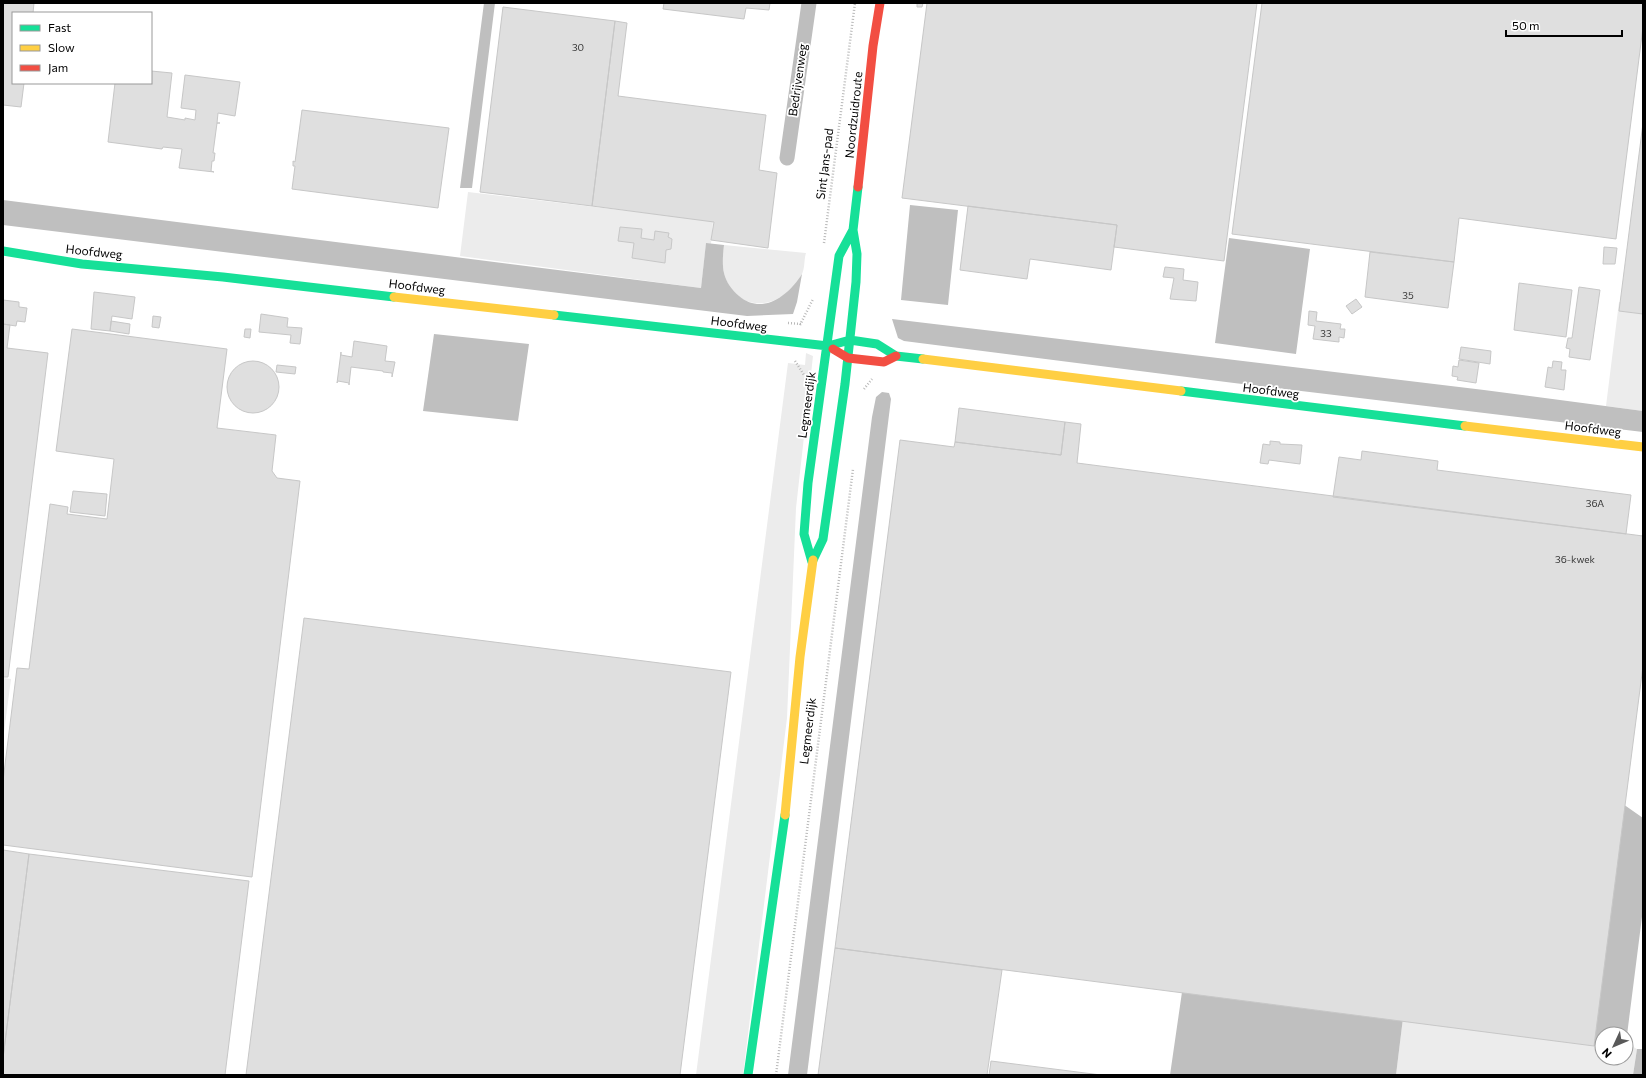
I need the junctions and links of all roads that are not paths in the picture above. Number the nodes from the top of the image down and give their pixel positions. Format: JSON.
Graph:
{"nodes":[{"id":1,"x":809,"y":3,"type":"edge"},
{"id":2,"x":880,"y":3,"type":"edge"},
{"id":3,"x":787,"y":158,"type":"dead end"},
{"id":4,"x":853,"y":230,"type":"junction"},
{"id":5,"x":3,"y":252,"type":"edge"},
{"id":6,"x":850,"y":340,"type":"junction"},
{"id":7,"x":828,"y":346,"type":"junction"},
{"id":8,"x":896,"y":356,"type":"junction"},
{"id":9,"x":848,"y":358,"type":"junction"},
{"id":10,"x":1643,"y":447,"type":"edge"},
{"id":11,"x":812,"y":562,"type":"junction"},
{"id":12,"x":748,"y":1075,"type":"edge"}],
"edges":[{"from":1,"to":3,"type":"street","name":"Bedrijvenweg"},
{"from":2,"to":4,"type":"main road","name":"Noordzuidroute"},
{"from":4,"to":6,"type":"main road","name":"Noordzuidroute"},
{"from":4,"to":7,"type":"main road","name":"Noordzuidroute"},
{"from":5,"to":7,"type":"main road","name":"Hoofdweg"},
{"from":6,"to":7,"type":"main road","name":"Hoofdweg"},
{"from":6,"to":8,"type":"main road","name":"Hoofdweg"},
{"from":6,"to":9,"type":"main road","name":"Noordzuidroute"},
{"from":7,"to":9,"type":"main road","name":"Hoofdweg"},
{"from":7,"to":11,"type":"main road","name":"Legmeerdijk"},
{"from":8,"to":9,"type":"main road","name":"Hoofdweg"},
{"from":8,"to":10,"type":"main road","name":"Hoofdweg"},
{"from":9,"to":11,"type":"main road","name":"Legmeerdijk"},
{"from":11,"to":12,"type":"main road","name":"Legmeerdijk"}]}
